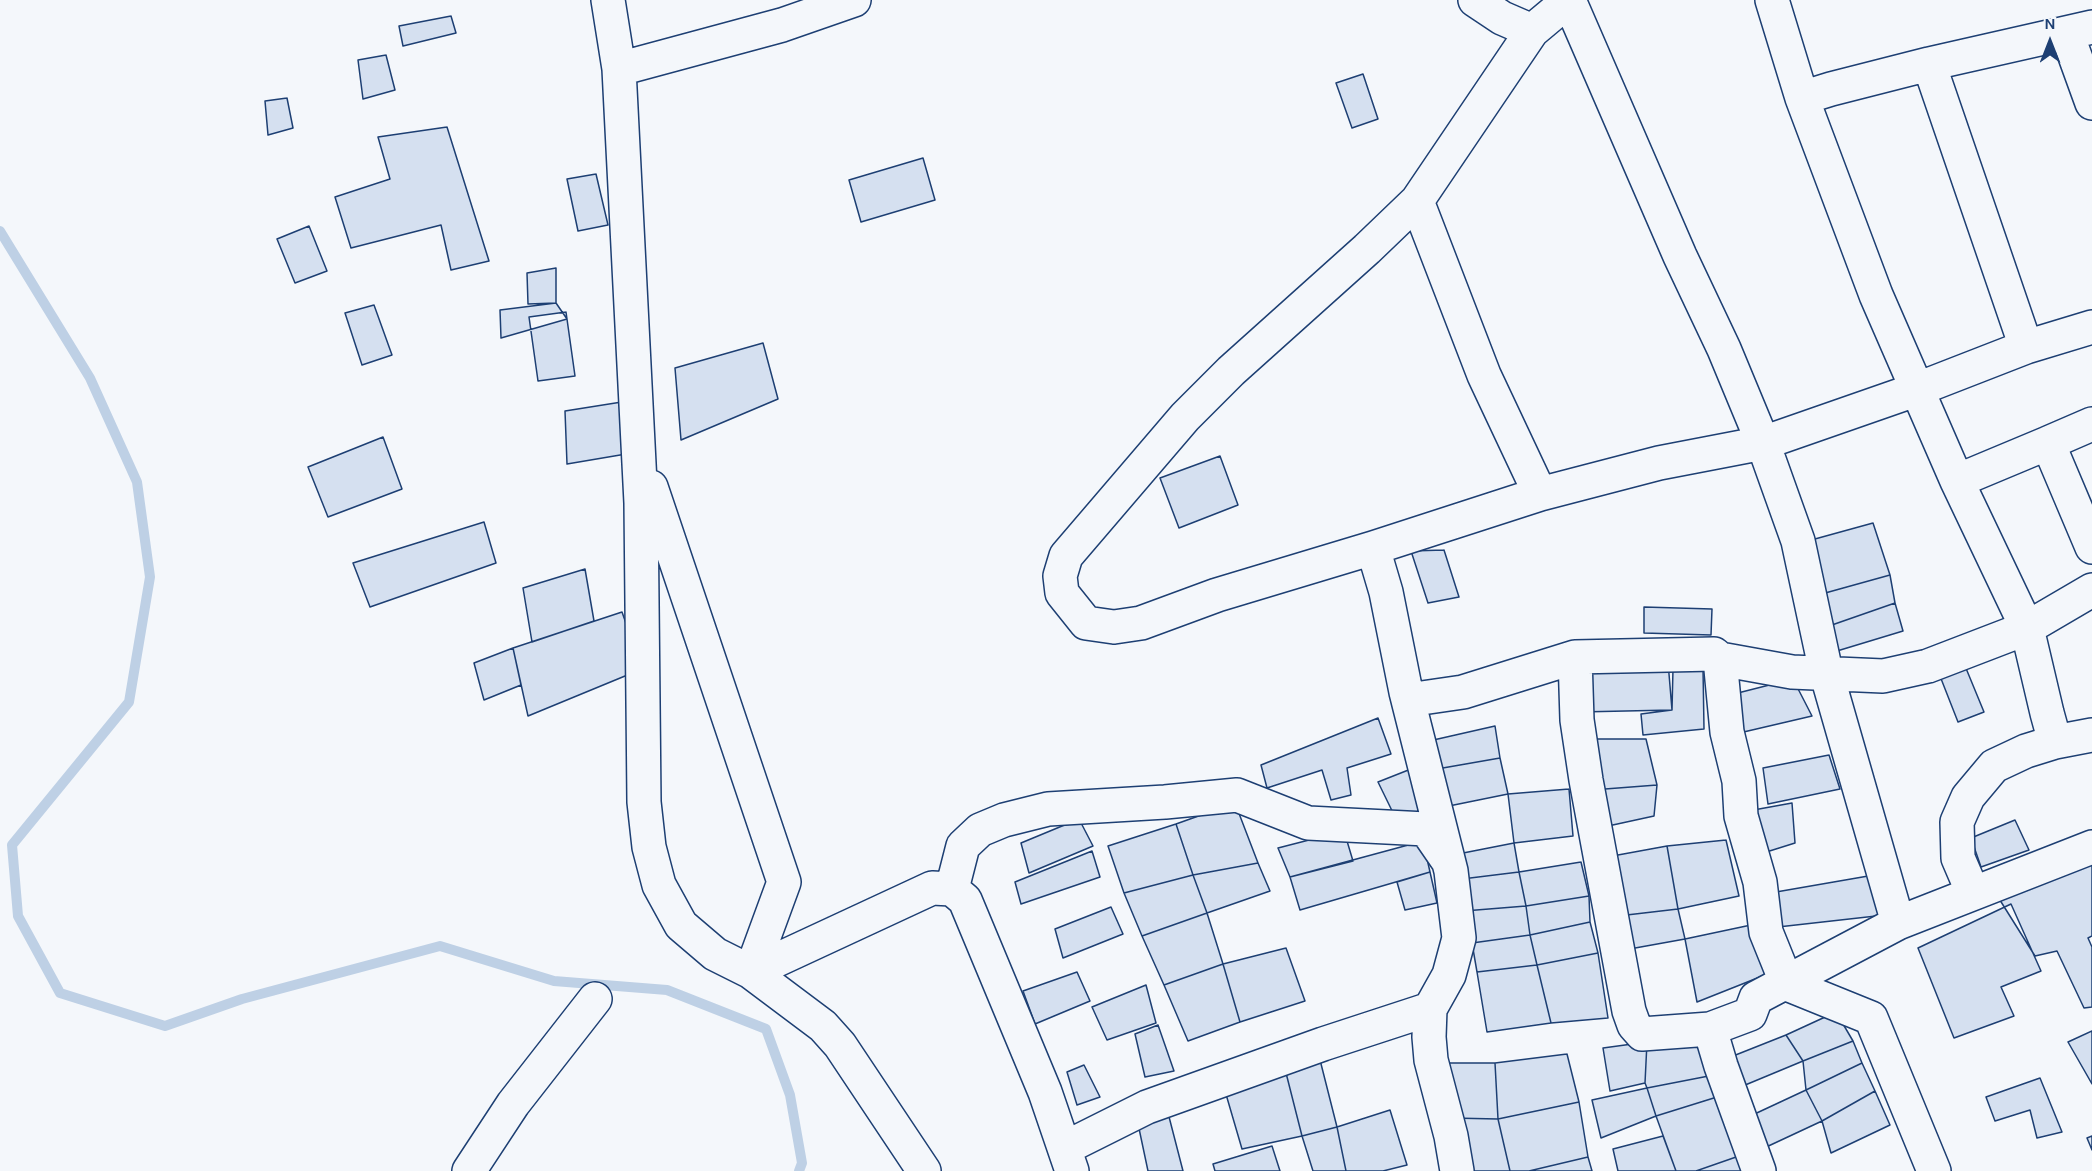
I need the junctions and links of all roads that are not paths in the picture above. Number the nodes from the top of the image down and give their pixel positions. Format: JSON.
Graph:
{"nodes":[{"id":1,"x":608,"y":0,"type":"edge"},
{"id":2,"x":854,"y":0,"type":"edge"},
{"id":3,"x":1475,"y":0,"type":"edge"},
{"id":4,"x":1569,"y":0,"type":"edge"},
{"id":5,"x":1772,"y":0,"type":"edge"},
{"id":6,"x":1532,"y":31,"type":"junction"},
{"id":7,"x":2080,"y":31,"type":"edge"},
{"id":8,"x":1929,"y":64,"type":"junction"},
{"id":9,"x":619,"y":69,"type":"junction"},
{"id":10,"x":1802,"y":98,"type":"junction"},
{"id":11,"x":2092,"y":103,"type":"edge"},
{"id":12,"x":1417,"y":201,"type":"junction"},
{"id":13,"x":2091,"y":330,"type":"edge"},
{"id":14,"x":2026,"y":347,"type":"junction"},
{"id":15,"x":1918,"y":389,"type":"junction"},
{"id":16,"x":2092,"y":424,"type":"edge"},
{"id":17,"x":1763,"y":443,"type":"junction"},
{"id":18,"x":2048,"y":443,"type":"junction"},
{"id":19,"x":1957,"y":481,"type":"junction"},
{"id":20,"x":651,"y":487,"type":"dead end"},
{"id":21,"x":1540,"y":494,"type":"junction"},
{"id":22,"x":2092,"y":547,"type":"edge"},
{"id":23,"x":1373,"y":548,"type":"junction"},
{"id":24,"x":2092,"y":590,"type":"edge"},
{"id":25,"x":2027,"y":628,"type":"junction"},
{"id":26,"x":1575,"y":657,"type":"junction"},
{"id":27,"x":1720,"y":659,"type":"junction"},
{"id":28,"x":1826,"y":672,"type":"junction"},
{"id":29,"x":1408,"y":700,"type":"junction"},
{"id":30,"x":2092,"y":735,"type":"edge"},
{"id":31,"x":2055,"y":742,"type":"junction"},
{"id":32,"x":2092,"y":847,"type":"edge"},
{"id":33,"x":1448,"y":861,"type":"junction"},
{"id":34,"x":952,"y":889,"type":"junction"},
{"id":35,"x":1973,"y":894,"type":"junction"},
{"id":36,"x":1898,"y":923,"type":"junction"},
{"id":37,"x":751,"y":972,"type":"junction"},
{"id":38,"x":1787,"y":984,"type":"junction"},
{"id":39,"x":595,"y":999,"type":"dead end"},
{"id":40,"x":1430,"y":1009,"type":"junction"},
{"id":41,"x":1710,"y":1029,"type":"junction"},
{"id":42,"x":1069,"y":1159,"type":"edge"},
{"id":43,"x":469,"y":1171,"type":"edge"},
{"id":44,"x":924,"y":1171,"type":"edge"},
{"id":45,"x":1457,"y":1171,"type":"edge"},
{"id":46,"x":1759,"y":1171,"type":"edge"},
{"id":47,"x":1934,"y":1171,"type":"edge"}],
"edges":[{"from":1,"to":9,"type":"street"},
{"from":2,"to":9,"type":"street"},
{"from":3,"to":6,"type":"street"},
{"from":4,"to":6,"type":"street"},
{"from":4,"to":17,"type":"street"},
{"from":5,"to":10,"type":"street"},
{"from":6,"to":12,"type":"street"},
{"from":7,"to":8,"type":"street"},
{"from":7,"to":11,"type":"street"},
{"from":8,"to":10,"type":"street"},
{"from":8,"to":14,"type":"street"},
{"from":9,"to":37,"type":"street"},
{"from":10,"to":15,"type":"street"},
{"from":12,"to":21,"type":"street"},
{"from":12,"to":23,"type":"street"},
{"from":13,"to":14,"type":"street"},
{"from":14,"to":15,"type":"street"},
{"from":15,"to":17,"type":"street"},
{"from":15,"to":19,"type":"street"},
{"from":16,"to":18,"type":"street"},
{"from":17,"to":21,"type":"street"},
{"from":17,"to":28,"type":"street"},
{"from":18,"to":19,"type":"street"},
{"from":18,"to":22,"type":"street"},
{"from":19,"to":25,"type":"street"},
{"from":20,"to":37,"type":"street"},
{"from":21,"to":23,"type":"street"},
{"from":23,"to":29,"type":"street"},
{"from":24,"to":25,"type":"street"},
{"from":25,"to":28,"type":"street"},
{"from":25,"to":31,"type":"street"},
{"from":26,"to":27,"type":"street"},
{"from":26,"to":29,"type":"street"},
{"from":26,"to":41,"type":"street"},
{"from":27,"to":28,"type":"street"},
{"from":27,"to":38,"type":"street"},
{"from":28,"to":36,"type":"street"},
{"from":29,"to":33,"type":"street"},
{"from":30,"to":31,"type":"street"},
{"from":31,"to":35,"type":"street"},
{"from":32,"to":35,"type":"street"},
{"from":33,"to":34,"type":"street"},
{"from":33,"to":40,"type":"street"},
{"from":34,"to":37,"type":"street"},
{"from":34,"to":42,"type":"street"},
{"from":35,"to":36,"type":"street"},
{"from":36,"to":38,"type":"street"},
{"from":37,"to":44,"type":"street"},
{"from":38,"to":41,"type":"street"},
{"from":38,"to":47,"type":"street"},
{"from":39,"to":43,"type":"street"},
{"from":40,"to":42,"type":"street"},
{"from":40,"to":45,"type":"street"},
{"from":41,"to":46,"type":"street"}]}
